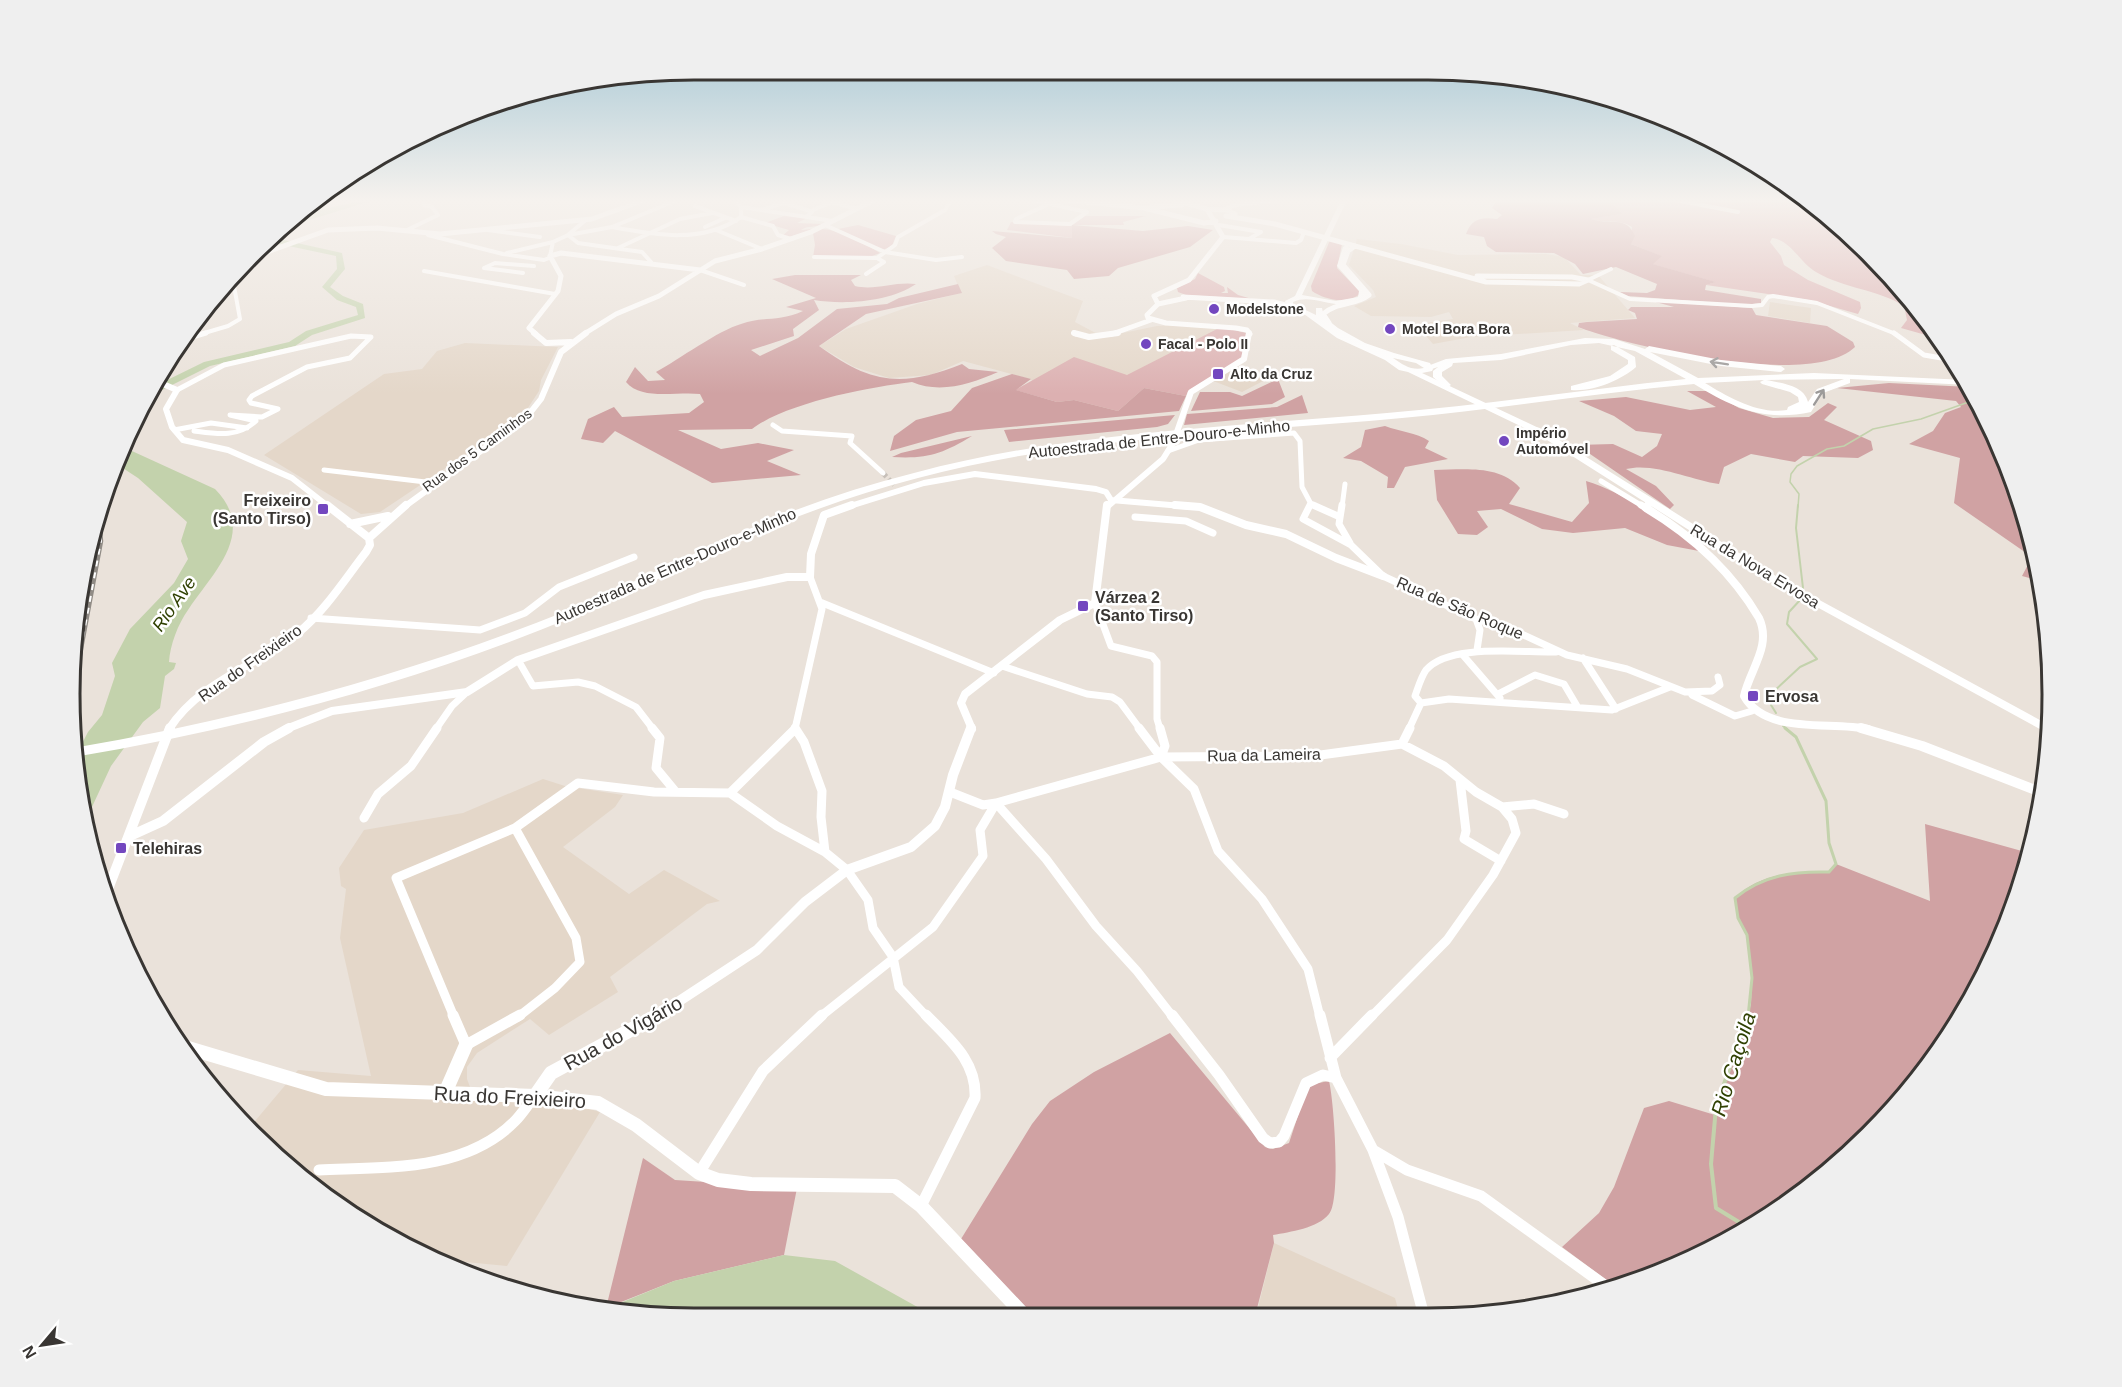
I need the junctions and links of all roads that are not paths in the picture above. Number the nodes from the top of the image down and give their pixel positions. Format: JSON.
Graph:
{"nodes":[{"id":1,"x":491,"y":265,"type":"edge"},
{"id":2,"x":517,"y":265,"type":"edge"},
{"id":3,"x":553,"y":265,"type":"edge"},
{"id":4,"x":668,"y":265,"type":"edge"},
{"id":5,"x":709,"y":265,"type":"edge"},
{"id":6,"x":880,"y":265,"type":"edge"},
{"id":7,"x":1200,"y":265,"type":"edge"},
{"id":8,"x":1313,"y":265,"type":"edge"},
{"id":9,"x":1314,"y":265,"type":"edge"},
{"id":10,"x":1340,"y":265,"type":"edge"},
{"id":11,"x":1343,"y":265,"type":"edge"},
{"id":12,"x":1426,"y":265,"type":"edge"},
{"id":13,"x":534,"y":266,"type":"joint"},
{"id":14,"x":1611,"y":269,"type":"dead end"},
{"id":15,"x":700,"y":270,"type":"junction"},
{"id":16,"x":424,"y":271,"type":"dead end"},
{"id":17,"x":523,"y":273,"type":"junction"},
{"id":18,"x":866,"y":274,"type":"dead end"},
{"id":19,"x":1588,"y":280,"type":"junction"},
{"id":20,"x":235,"y":285,"type":"edge"},
{"id":21,"x":505,"y":285,"type":"junction"},
{"id":22,"x":744,"y":285,"type":"dead end"},
{"id":23,"x":555,"y":294,"type":"junction"},
{"id":24,"x":1175,"y":295,"type":"junction"},
{"id":25,"x":1315,"y":298,"type":"junction"},
{"id":26,"x":1157,"y":301,"type":"junction"},
{"id":27,"x":1294,"y":301,"type":"junction"},
{"id":28,"x":1326,"y":304,"type":"junction"},
{"id":29,"x":1343,"y":305,"type":"junction"},
{"id":30,"x":1302,"y":310,"type":"junction"},
{"id":31,"x":1318,"y":310,"type":"junction"},
{"id":32,"x":1151,"y":320,"type":"junction"},
{"id":33,"x":1335,"y":329,"type":"junction"},
{"id":34,"x":1090,"y":335,"type":"dead end"},
{"id":35,"x":194,"y":336,"type":"edge"},
{"id":36,"x":1571,"y":341,"type":"junction"},
{"id":37,"x":568,"y":344,"type":"junction"},
{"id":38,"x":1633,"y":345,"type":"junction"},
{"id":39,"x":1540,"y":346,"type":"junction"},
{"id":40,"x":1489,"y":356,"type":"junction"},
{"id":41,"x":1407,"y":358,"type":"junction"},
{"id":42,"x":1473,"y":358,"type":"junction"},
{"id":43,"x":1943,"y":359,"type":"edge"},
{"id":44,"x":1417,"y":360,"type":"junction"},
{"id":45,"x":1396,"y":363,"type":"junction"},
{"id":46,"x":1428,"y":369,"type":"junction"},
{"id":47,"x":1679,"y":370,"type":"junction"},
{"id":48,"x":1412,"y":372,"type":"junction"},
{"id":49,"x":1819,"y":372,"type":"junction"},
{"id":50,"x":1954,"y":378,"type":"edge"},
{"id":51,"x":1912,"y":379,"type":"junction"},
{"id":52,"x":1957,"y":382,"type":"edge"},
{"id":53,"x":163,"y":384,"type":"edge"},
{"id":54,"x":1446,"y":385,"type":"junction"},
{"id":55,"x":1716,"y":385,"type":"junction"},
{"id":56,"x":170,"y":386,"type":"junction"},
{"id":57,"x":1465,"y":396,"type":"junction"},
{"id":58,"x":1536,"y":396,"type":"junction"},
{"id":59,"x":773,"y":425,"type":"dead end"},
{"id":60,"x":247,"y":428,"type":"junction"},
{"id":61,"x":174,"y":430,"type":"junction"},
{"id":62,"x":194,"y":431,"type":"dead end"},
{"id":63,"x":1168,"y":451,"type":"junction"},
{"id":64,"x":324,"y":470,"type":"dead end"},
{"id":65,"x":883,"y":473,"type":"tunnel mouth"},
{"id":66,"x":1601,"y":481,"type":"dead end"},
{"id":67,"x":434,"y":483,"type":"junction"},
{"id":68,"x":1345,"y":484,"type":"dead end"},
{"id":69,"x":894,"y":485,"type":"tunnel mouth"},
{"id":70,"x":901,"y":491,"type":"junction"},
{"id":71,"x":1111,"y":500,"type":"junction"},
{"id":72,"x":1188,"y":504,"type":"junction"},
{"id":73,"x":1311,"y":504,"type":"junction"},
{"id":74,"x":1648,"y":505,"type":"junction"},
{"id":75,"x":393,"y":514,"type":"junction"},
{"id":76,"x":1340,"y":517,"type":"junction"},
{"id":77,"x":1186,"y":521,"type":"junction"},
{"id":78,"x":350,"y":524,"type":"junction"},
{"id":79,"x":1135,"y":527,"type":"dead end"},
{"id":80,"x":1213,"y":532,"type":"dead end"},
{"id":81,"x":369,"y":538,"type":"junction"},
{"id":82,"x":1351,"y":544,"type":"junction"},
{"id":83,"x":634,"y":557,"type":"dead end"},
{"id":84,"x":1383,"y":576,"type":"junction"},
{"id":85,"x":810,"y":577,"type":"junction"},
{"id":86,"x":820,"y":602,"type":"junction"},
{"id":87,"x":1095,"y":603,"type":"junction"},
{"id":88,"x":311,"y":618,"type":"junction"},
{"id":89,"x":1476,"y":619,"type":"junction"},
{"id":90,"x":1477,"y":650,"type":"junction"},
{"id":91,"x":1559,"y":651,"type":"junction"},
{"id":92,"x":1462,"y":654,"type":"junction"},
{"id":93,"x":1583,"y":658,"type":"junction"},
{"id":94,"x":518,"y":660,"type":"junction"},
{"id":95,"x":1002,"y":666,"type":"junction"},
{"id":96,"x":994,"y":673,"type":"junction"},
{"id":97,"x":1718,"y":677,"type":"dead end"},
{"id":98,"x":1670,"y":687,"type":"junction"},
{"id":99,"x":467,"y":692,"type":"junction"},
{"id":100,"x":1685,"y":692,"type":"junction"},
{"id":101,"x":1498,"y":694,"type":"junction"},
{"id":102,"x":1505,"y":702,"type":"junction"},
{"id":103,"x":1421,"y":703,"type":"junction"},
{"id":104,"x":1577,"y":706,"type":"junction"},
{"id":105,"x":1616,"y":709,"type":"junction"},
{"id":106,"x":1752,"y":711,"type":"junction"},
{"id":107,"x":202,"y":725,"type":"junction"},
{"id":108,"x":2041,"y":726,"type":"edge"},
{"id":109,"x":795,"y":729,"type":"junction"},
{"id":110,"x":82,"y":743,"type":"edge"},
{"id":111,"x":1402,"y":744,"type":"junction"},
{"id":112,"x":83,"y":751,"type":"edge"},
{"id":113,"x":1161,"y":757,"type":"junction"},
{"id":114,"x":1460,"y":780,"type":"junction"},
{"id":115,"x":2034,"y":790,"type":"edge"},
{"id":116,"x":675,"y":791,"type":"junction"},
{"id":117,"x":950,"y":792,"type":"junction"},
{"id":118,"x":730,"y":793,"type":"junction"},
{"id":119,"x":996,"y":803,"type":"junction"},
{"id":120,"x":1502,"y":807,"type":"junction"},
{"id":121,"x":1564,"y":814,"type":"dead end"},
{"id":122,"x":364,"y":818,"type":"dead end"},
{"id":123,"x":515,"y":828,"type":"junction"},
{"id":124,"x":130,"y":836,"type":"junction"},
{"id":125,"x":825,"y":852,"type":"junction"},
{"id":126,"x":1501,"y":861,"type":"junction"},
{"id":127,"x":847,"y":870,"type":"junction"},
{"id":128,"x":110,"y":886,"type":"edge"},
{"id":129,"x":893,"y":957,"type":"junction"},
{"id":130,"x":466,"y":1045,"type":"junction"},
{"id":131,"x":193,"y":1050,"type":"edge"},
{"id":132,"x":1330,"y":1058,"type":"junction"},
{"id":133,"x":1336,"y":1078,"type":"junction"},
{"id":134,"x":446,"y":1093,"type":"junction"},
{"id":135,"x":535,"y":1096,"type":"junction"},
{"id":136,"x":1373,"y":1150,"type":"junction"},
{"id":137,"x":319,"y":1170,"type":"dead end"},
{"id":138,"x":699,"y":1173,"type":"junction"},
{"id":139,"x":921,"y":1206,"type":"junction"},
{"id":140,"x":1601,"y":1283,"type":"edge"},
{"id":141,"x":1017,"y":1308,"type":"edge"},
{"id":142,"x":1422,"y":1308,"type":"edge"}],
"edges":[{"from":1,"to":17,"type":"street"},
{"from":2,"to":13,"type":"street"},
{"from":3,"to":23,"type":"street"},
{"from":4,"to":15,"type":"street"},
{"from":5,"to":15,"type":"street"},
{"from":6,"to":18,"type":"street"},
{"from":7,"to":24,"type":"street"},
{"from":8,"to":27,"type":"main road"},
{"from":9,"to":25,"type":"main road"},
{"from":10,"to":28,"type":"main road"},
{"from":11,"to":29,"type":"street"},
{"from":12,"to":19,"type":"street"},
{"from":13,"to":17,"type":"street"},
{"from":14,"to":19,"type":"street"},
{"from":15,"to":22,"type":"street"},
{"from":15,"to":37,"type":"street"},
{"from":16,"to":21,"type":"street"},
{"from":17,"to":21,"type":"street"},
{"from":19,"to":43,"type":"street"},
{"from":20,"to":35,"type":"street"},
{"from":21,"to":23,"type":"street"},
{"from":23,"to":37,"type":"street"},
{"from":24,"to":26,"type":"street"},
{"from":24,"to":26,"type":"street"},
{"from":24,"to":27,"type":"street"},
{"from":25,"to":27,"type":"main road"},
{"from":25,"to":28,"type":"main road"},
{"from":26,"to":32,"type":"street"},
{"from":27,"to":30,"type":"main road"},
{"from":28,"to":29,"type":"street"},
{"from":28,"to":31,"type":"main road"},
{"from":29,"to":33,"type":"street"},
{"from":30,"to":31,"type":"main road"},
{"from":30,"to":45,"type":"main road","name":"Rua da Nova Ervosa"},
{"from":31,"to":33,"type":"main road"},
{"from":32,"to":34,"type":"street"},
{"from":32,"to":63,"type":"street"},
{"from":33,"to":41,"type":"main road","name":"Rua da Nova Ervosa"},
{"from":36,"to":39,"type":"highway"},
{"from":36,"to":47,"type":"highway"},
{"from":36,"to":58,"type":"highway"},
{"from":37,"to":67,"type":"street","name":"Rua dos 5 Caminhos"},
{"from":38,"to":39,"type":"highway"},
{"from":38,"to":47,"type":"highway"},
{"from":49,"to":38,"type":"highway","one_way":true},
{"from":39,"to":40,"type":"highway"},
{"from":40,"to":42,"type":"highway"},
{"from":40,"to":44,"type":"highway"},
{"from":41,"to":44,"type":"main road","name":"Rua da Nova Ervosa"},
{"from":41,"to":45,"type":"main road"},
{"from":42,"to":46,"type":"highway"},
{"from":42,"to":54,"type":"highway"},
{"from":44,"to":46,"type":"main road","name":"Rua da Nova Ervosa"},
{"from":45,"to":48,"type":"main road","name":"Rua da Nova Ervosa"},
{"from":46,"to":48,"type":"main road"},
{"from":46,"to":54,"type":"main road","name":"Rua da Nova Ervosa"},
{"from":47,"to":55,"type":"highway"},
{"from":48,"to":57,"type":"main road","name":"Rua da Nova Ervosa"},
{"from":49,"to":50,"type":"highway","name":"Autoestrada de Entre-Douro-e-Minho"},
{"from":49,"to":58,"type":"highway","name":"Autoestrada de Entre-Douro-e-Minho"},
{"from":51,"to":52,"type":"highway","name":"Autoestrada de Entre-Douro-e-Minho"},
{"from":51,"to":55,"type":"highway","name":"Autoestrada de Entre-Douro-e-Minho"},
{"from":55,"to":51,"type":"highway","one_way":true},
{"from":53,"to":56,"type":"street"},
{"from":54,"to":57,"type":"main road","name":"Rua da Nova Ervosa"},
{"from":55,"to":55,"type":"highway"},
{"from":55,"to":107,"type":"highway","name":"Autoestrada de Entre-Douro-e-Minho"},
{"from":56,"to":60,"type":"street"},
{"from":56,"to":61,"type":"street"},
{"from":57,"to":74,"type":"main road","name":"Rua da Nova Ervosa"},
{"from":58,"to":107,"type":"highway","name":"Autoestrada de Entre-Douro-e-Minho"},
{"from":59,"to":65,"type":"street"},
{"from":60,"to":61,"type":"street"},
{"from":60,"to":62,"type":"street"},
{"from":61,"to":78,"type":"street"},
{"from":63,"to":71,"type":"street"},
{"from":63,"to":73,"type":"street","name":"Rua de São Roque"},
{"from":64,"to":67,"type":"street"},
{"from":66,"to":74,"type":"street"},
{"from":67,"to":75,"type":"street","name":"Rua dos 5 Caminhos"},
{"from":68,"to":76,"type":"street"},
{"from":69,"to":70,"type":"street"},
{"from":70,"to":71,"type":"street"},
{"from":70,"to":85,"type":"street"},
{"from":71,"to":72,"type":"street"},
{"from":71,"to":87,"type":"street"},
{"from":72,"to":77,"type":"street"},
{"from":72,"to":84,"type":"street"},
{"from":73,"to":76,"type":"street"},
{"from":73,"to":82,"type":"street","name":"Rua de São Roque"},
{"from":74,"to":106,"type":"street"},
{"from":74,"to":108,"type":"main road","name":"Rua da Nova Ervosa"},
{"from":75,"to":78,"type":"street","name":"Rua dos 5 Caminhos"},
{"from":75,"to":81,"type":"street","name":"Rua dos 5 Caminhos"},
{"from":76,"to":82,"type":"street"},
{"from":77,"to":79,"type":"street"},
{"from":77,"to":80,"type":"street"},
{"from":78,"to":81,"type":"street"},
{"from":81,"to":88,"type":"street","name":"Rua do Freixieiro"},
{"from":82,"to":84,"type":"street","name":"Rua de São Roque"},
{"from":83,"to":88,"type":"street"},
{"from":84,"to":89,"type":"street","name":"Rua de São Roque"},
{"from":85,"to":86,"type":"street"},
{"from":85,"to":94,"type":"street"},
{"from":86,"to":96,"type":"street"},
{"from":86,"to":109,"type":"street"},
{"from":87,"to":95,"type":"street"},
{"from":87,"to":113,"type":"street"},
{"from":88,"to":124,"type":"street","name":"Rua do Freixieiro"},
{"from":89,"to":90,"type":"street"},
{"from":89,"to":91,"type":"street","name":"Rua de São Roque"},
{"from":90,"to":91,"type":"street"},
{"from":90,"to":92,"type":"street"},
{"from":91,"to":93,"type":"street","name":"Rua de São Roque"},
{"from":92,"to":101,"type":"street"},
{"from":92,"to":103,"type":"street"},
{"from":93,"to":98,"type":"street","name":"Rua de São Roque"},
{"from":93,"to":105,"type":"street"},
{"from":94,"to":99,"type":"street"},
{"from":94,"to":116,"type":"street"},
{"from":95,"to":96,"type":"street"},
{"from":95,"to":113,"type":"street"},
{"from":96,"to":117,"type":"street","name":"Rua do Vigário"},
{"from":97,"to":100,"type":"street"},
{"from":98,"to":100,"type":"street","name":"Rua de São Roque"},
{"from":98,"to":105,"type":"street"},
{"from":99,"to":122,"type":"street"},
{"from":99,"to":124,"type":"street"},
{"from":100,"to":106,"type":"street","name":"Rua de São Roque"},
{"from":101,"to":102,"type":"street"},
{"from":101,"to":104,"type":"street"},
{"from":102,"to":103,"type":"street"},
{"from":102,"to":104,"type":"street"},
{"from":103,"to":111,"type":"street"},
{"from":104,"to":105,"type":"street"},
{"from":106,"to":115,"type":"street"},
{"from":107,"to":110,"type":"highway","name":"Autoestrada de Entre-Douro-e-Minho"},
{"from":107,"to":112,"type":"highway","name":"Autoestrada de Entre-Douro-e-Minho"},
{"from":109,"to":118,"type":"street"},
{"from":109,"to":125,"type":"street"},
{"from":111,"to":113,"type":"street","name":"Rua da Lameira"},
{"from":111,"to":114,"type":"street"},
{"from":113,"to":119,"type":"street","name":"Rua da Lameira"},
{"from":113,"to":132,"type":"street"},
{"from":114,"to":120,"type":"street"},
{"from":114,"to":126,"type":"street"},
{"from":116,"to":118,"type":"street"},
{"from":116,"to":123,"type":"street"},
{"from":117,"to":119,"type":"street"},
{"from":117,"to":127,"type":"street","name":"Rua do Vigário"},
{"from":118,"to":125,"type":"street"},
{"from":119,"to":129,"type":"street"},
{"from":119,"to":133,"type":"street"},
{"from":120,"to":121,"type":"street"},
{"from":120,"to":126,"type":"street"},
{"from":123,"to":130,"type":"street"},
{"from":123,"to":130,"type":"street"},
{"from":124,"to":128,"type":"street","name":"Rua do Freixieiro"},
{"from":125,"to":127,"type":"street"},
{"from":126,"to":132,"type":"street"},
{"from":127,"to":129,"type":"street"},
{"from":127,"to":135,"type":"street","name":"Rua do Vigário"},
{"from":129,"to":138,"type":"street"},
{"from":129,"to":139,"type":"street"},
{"from":130,"to":134,"type":"street"},
{"from":131,"to":134,"type":"street","name":"Rua do Freixieiro"},
{"from":132,"to":133,"type":"street"},
{"from":133,"to":136,"type":"street"},
{"from":134,"to":135,"type":"street","name":"Rua do Freixieiro"},
{"from":135,"to":137,"type":"street","name":"Rua do Vigário"},
{"from":135,"to":138,"type":"street","name":"Rua do Freixieiro"},
{"from":136,"to":140,"type":"street"},
{"from":136,"to":142,"type":"street"},
{"from":138,"to":139,"type":"street","name":"Rua do Freixieiro"},
{"from":139,"to":141,"type":"street","name":"Rua do Freixieiro"}]}
